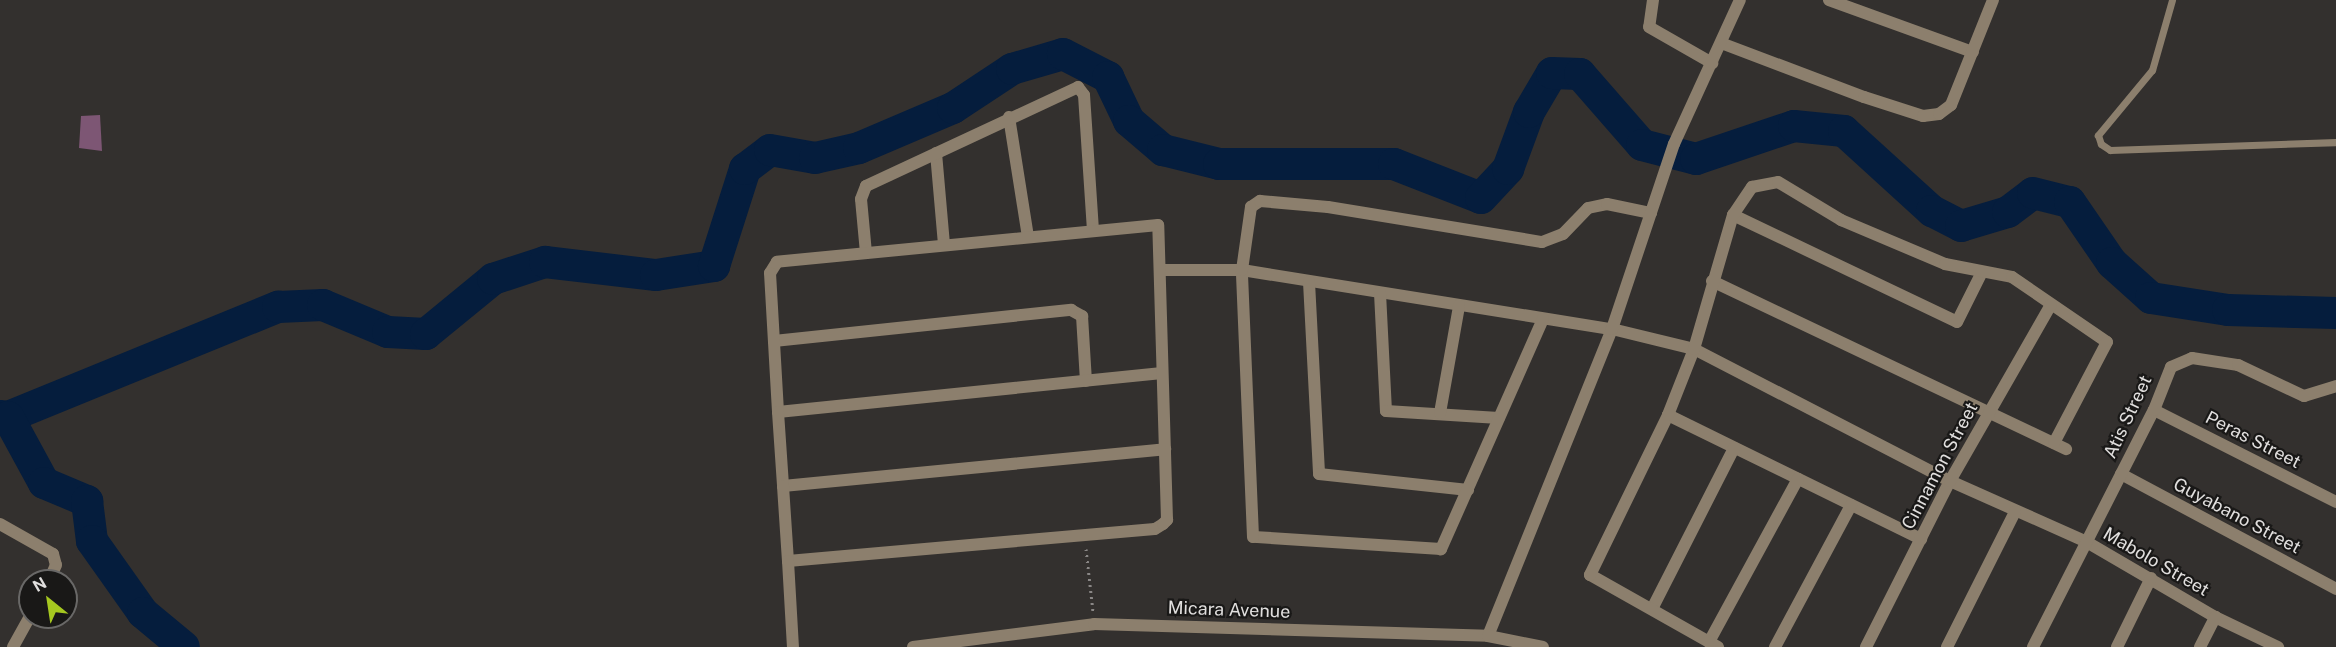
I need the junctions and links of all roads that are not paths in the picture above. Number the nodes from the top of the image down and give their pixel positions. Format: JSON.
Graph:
{"nodes":[{"id":1,"x":1653,"y":0,"type":"edge"},
{"id":2,"x":1740,"y":0,"type":"edge"},
{"id":3,"x":1829,"y":0,"type":"edge"},
{"id":4,"x":1993,"y":0,"type":"edge"},
{"id":5,"x":2172,"y":0,"type":"edge"},
{"id":6,"x":1721,"y":43,"type":"junction"},
{"id":7,"x":1973,"y":52,"type":"junction"},
{"id":8,"x":1712,"y":63,"type":"junction"},
{"id":9,"x":1009,"y":117,"type":"junction"},
{"id":10,"x":2336,"y":142,"type":"edge"},
{"id":11,"x":936,"y":153,"type":"junction"},
{"id":12,"x":1651,"y":213,"type":"junction"},
{"id":13,"x":1733,"y":215,"type":"junction"},
{"id":14,"x":1093,"y":231,"type":"junction"},
{"id":15,"x":1028,"y":237,"type":"junction"},
{"id":16,"x":944,"y":245,"type":"junction"},
{"id":17,"x":866,"y":253,"type":"junction"},
{"id":18,"x":1162,"y":270,"type":"junction"},
{"id":19,"x":1242,"y":270,"type":"junction"},
{"id":20,"x":1982,"y":272,"type":"junction"},
{"id":21,"x":1712,"y":281,"type":"junction"},
{"id":22,"x":1309,"y":282,"type":"junction"},
{"id":23,"x":1380,"y":293,"type":"junction"},
{"id":24,"x":2051,"y":305,"type":"junction"},
{"id":25,"x":1458,"y":306,"type":"junction"},
{"id":26,"x":1543,"y":319,"type":"junction"},
{"id":27,"x":1612,"y":329,"type":"junction"},
{"id":28,"x":774,"y":341,"type":"junction"},
{"id":29,"x":1694,"y":349,"type":"junction"},
{"id":30,"x":1162,"y":373,"type":"junction"},
{"id":31,"x":1086,"y":381,"type":"junction"},
{"id":32,"x":2336,"y":386,"type":"edge"},
{"id":33,"x":2154,"y":410,"type":"junction"},
{"id":34,"x":778,"y":412,"type":"junction"},
{"id":35,"x":1990,"y":412,"type":"junction"},
{"id":36,"x":1440,"y":413,"type":"junction"},
{"id":37,"x":1668,"y":415,"type":"junction"},
{"id":38,"x":1499,"y":418,"type":"junction"},
{"id":39,"x":2054,"y":443,"type":"junction"},
{"id":40,"x":1734,"y":448,"type":"junction"},
{"id":41,"x":1165,"y":449,"type":"junction"},
{"id":42,"x":2066,"y":449,"type":"dead end"},
{"id":43,"x":2121,"y":474,"type":"junction"},
{"id":44,"x":1798,"y":479,"type":"junction"},
{"id":45,"x":1950,"y":481,"type":"junction"},
{"id":46,"x":783,"y":486,"type":"junction"},
{"id":47,"x":1468,"y":490,"type":"junction"},
{"id":48,"x":2336,"y":502,"type":"edge"},
{"id":49,"x":1851,"y":505,"type":"junction"},
{"id":50,"x":2015,"y":512,"type":"junction"},
{"id":51,"x":2,"y":529,"type":"edge"},
{"id":52,"x":1921,"y":539,"type":"junction"},
{"id":53,"x":2085,"y":542,"type":"junction"},
{"id":54,"x":788,"y":561,"type":"junction"},
{"id":55,"x":55,"y":569,"type":"edge"},
{"id":56,"x":2151,"y":578,"type":"junction"},
{"id":57,"x":2336,"y":589,"type":"edge"},
{"id":58,"x":1652,"y":609,"type":"junction"},
{"id":59,"x":2215,"y":617,"type":"junction"},
{"id":60,"x":23,"y":629,"type":"edge"},
{"id":61,"x":1492,"y":640,"type":"edge"},
{"id":62,"x":1713,"y":644,"type":"edge"},
{"id":63,"x":13,"y":647,"type":"edge"},
{"id":64,"x":794,"y":647,"type":"edge"},
{"id":65,"x":913,"y":647,"type":"edge"},
{"id":66,"x":1543,"y":647,"type":"edge"},
{"id":67,"x":1775,"y":647,"type":"edge"},
{"id":68,"x":1866,"y":647,"type":"edge"},
{"id":69,"x":1947,"y":647,"type":"edge"},
{"id":70,"x":2033,"y":647,"type":"edge"},
{"id":71,"x":2117,"y":647,"type":"edge"},
{"id":72,"x":2199,"y":647,"type":"edge"},
{"id":73,"x":2278,"y":647,"type":"edge"}],
"edges":[{"from":1,"to":8,"type":"street"},
{"from":2,"to":6,"type":"street"},
{"from":3,"to":7,"type":"street"},
{"from":4,"to":7,"type":"street"},
{"from":5,"to":10,"type":"lane"},
{"from":6,"to":7,"type":"street"},
{"from":6,"to":8,"type":"street"},
{"from":8,"to":12,"type":"street"},
{"from":9,"to":11,"type":"street"},
{"from":9,"to":14,"type":"street"},
{"from":9,"to":15,"type":"street"},
{"from":11,"to":16,"type":"street"},
{"from":11,"to":17,"type":"street"},
{"from":12,"to":19,"type":"street"},
{"from":12,"to":27,"type":"street"},
{"from":13,"to":20,"type":"street"},
{"from":13,"to":20,"type":"street"},
{"from":13,"to":21,"type":"street"},
{"from":14,"to":15,"type":"street"},
{"from":14,"to":18,"type":"street"},
{"from":15,"to":16,"type":"street"},
{"from":16,"to":17,"type":"street"},
{"from":17,"to":28,"type":"street"},
{"from":18,"to":19,"type":"street","name":"Mabolo Street"},
{"from":18,"to":30,"type":"street"},
{"from":19,"to":22,"type":"street","name":"Mabolo Street"},
{"from":19,"to":47,"type":"street"},
{"from":20,"to":24,"type":"street"},
{"from":21,"to":29,"type":"street"},
{"from":21,"to":35,"type":"street"},
{"from":22,"to":23,"type":"street","name":"Mabolo Street"},
{"from":22,"to":47,"type":"street"},
{"from":23,"to":25,"type":"street","name":"Mabolo Street"},
{"from":23,"to":36,"type":"street"},
{"from":24,"to":35,"type":"street","name":"Cinnamon Street"},
{"from":24,"to":39,"type":"street"},
{"from":25,"to":26,"type":"street","name":"Mabolo Street"},
{"from":25,"to":36,"type":"street"},
{"from":26,"to":27,"type":"street","name":"Mabolo Street"},
{"from":26,"to":38,"type":"street"},
{"from":27,"to":29,"type":"street","name":"Mabolo Street"},
{"from":27,"to":61,"type":"street"},
{"from":28,"to":31,"type":"street"},
{"from":28,"to":34,"type":"street"},
{"from":29,"to":37,"type":"street"},
{"from":29,"to":45,"type":"street","name":"Mabolo Street"},
{"from":30,"to":31,"type":"street"},
{"from":30,"to":41,"type":"street"},
{"from":31,"to":34,"type":"street"},
{"from":32,"to":33,"type":"street","name":"Atis Street"},
{"from":33,"to":43,"type":"street","name":"Atis Street"},
{"from":33,"to":48,"type":"street","name":"Peras Street"},
{"from":34,"to":46,"type":"street"},
{"from":35,"to":39,"type":"street"},
{"from":35,"to":45,"type":"street","name":"Cinnamon Street"},
{"from":36,"to":38,"type":"street"},
{"from":37,"to":40,"type":"street"},
{"from":37,"to":58,"type":"street"},
{"from":38,"to":47,"type":"street"},
{"from":39,"to":42,"type":"street"},
{"from":40,"to":44,"type":"street"},
{"from":40,"to":58,"type":"street"},
{"from":41,"to":46,"type":"street"},
{"from":41,"to":54,"type":"street"},
{"from":43,"to":53,"type":"street","name":"Atis Street"},
{"from":43,"to":57,"type":"street","name":"Guyabano Street"},
{"from":44,"to":49,"type":"street"},
{"from":44,"to":62,"type":"street"},
{"from":45,"to":50,"type":"street","name":"Mabolo Street"},
{"from":45,"to":52,"type":"street","name":"Cinnamon Street"},
{"from":46,"to":54,"type":"street"},
{"from":49,"to":52,"type":"street"},
{"from":49,"to":67,"type":"street"},
{"from":50,"to":53,"type":"street","name":"Mabolo Street"},
{"from":50,"to":69,"type":"street"},
{"from":51,"to":55,"type":"street"},
{"from":52,"to":68,"type":"street","name":"Cinnamon Street"},
{"from":53,"to":56,"type":"street","name":"Mabolo Street"},
{"from":53,"to":70,"type":"street","name":"Atis Street"},
{"from":54,"to":64,"type":"street"},
{"from":56,"to":59,"type":"street","name":"Mabolo Street"},
{"from":56,"to":71,"type":"street"},
{"from":58,"to":62,"type":"street"},
{"from":59,"to":72,"type":"street"},
{"from":59,"to":73,"type":"street","name":"Mabolo Street"},
{"from":60,"to":63,"type":"street"},
{"from":61,"to":65,"type":"street","name":"Micara Avenue"},
{"from":61,"to":66,"type":"street","name":"Micara Avenue"}]}
